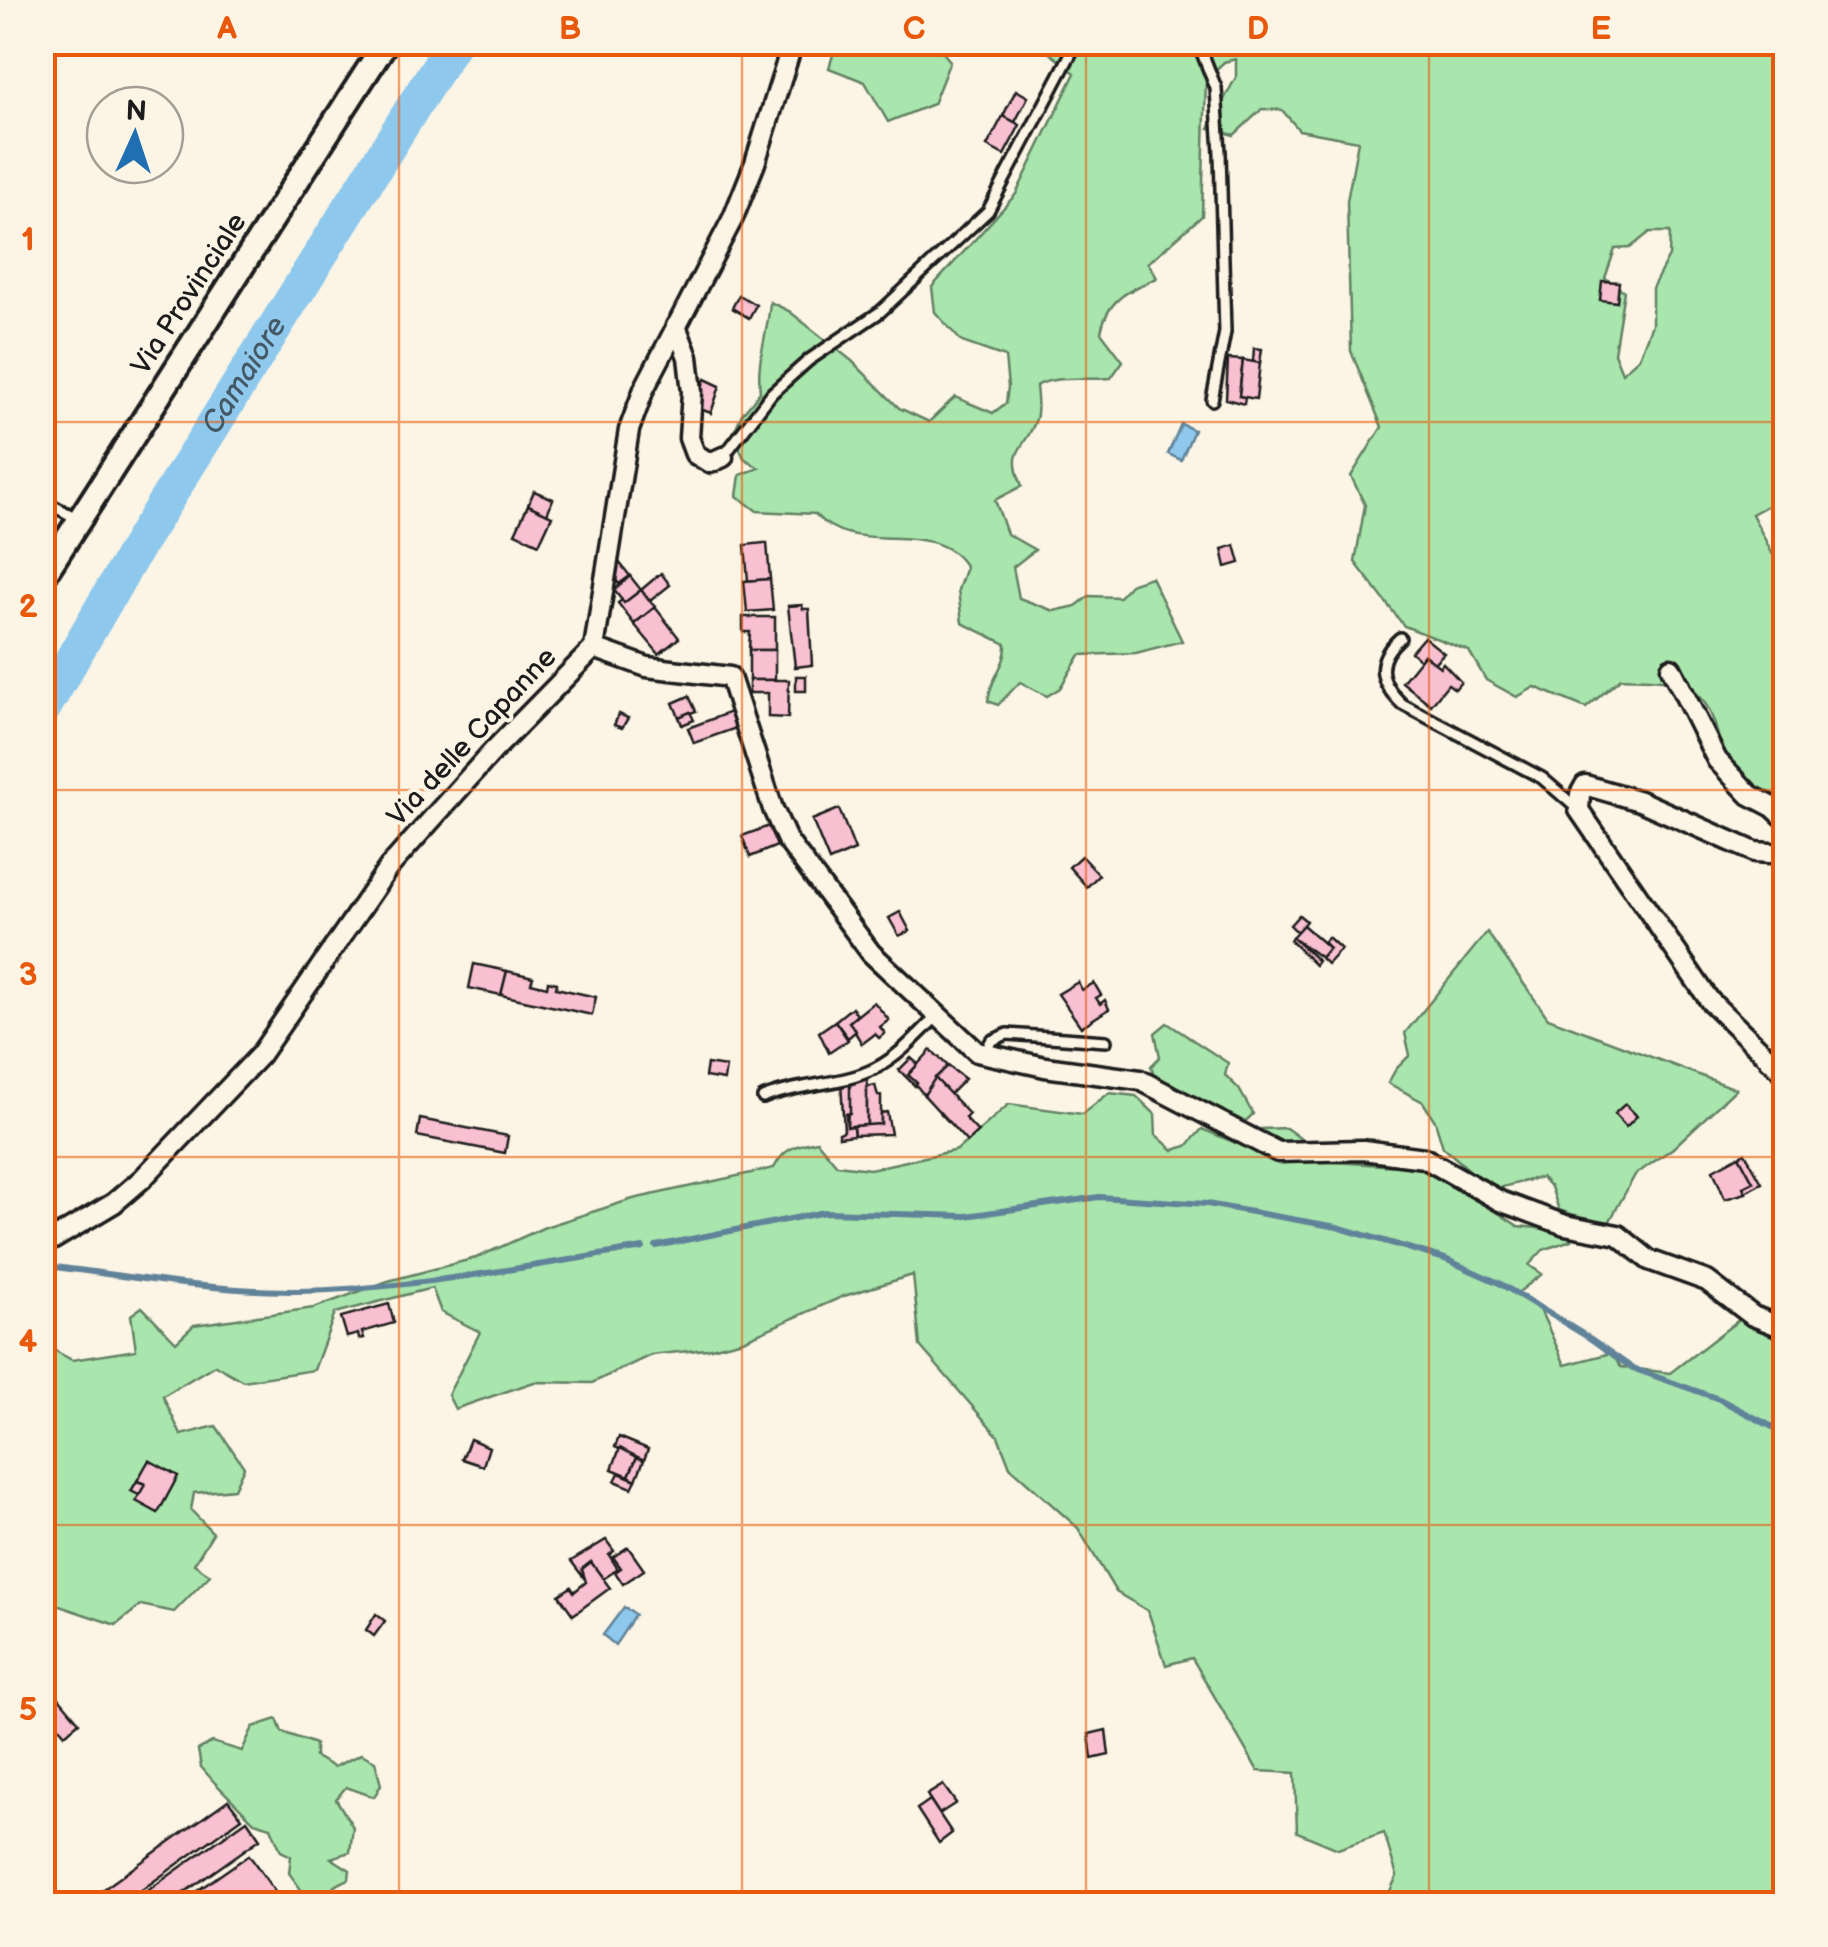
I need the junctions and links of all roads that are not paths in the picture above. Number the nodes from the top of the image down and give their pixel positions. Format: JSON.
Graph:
{"nodes":[{"id":1,"x":386,"y":42,"type":"edge"},
{"id":2,"x":793,"y":42,"type":"edge"},
{"id":3,"x":1077,"y":42,"type":"edge"},
{"id":4,"x":1193,"y":42,"type":"edge"},
{"id":5,"x":676,"y":326,"type":"junction"},
{"id":6,"x":1212,"y":400,"type":"dead end"},
{"id":7,"x":723,"y":457,"type":"joint"},
{"id":8,"x":42,"y":500,"type":"edge"},
{"id":9,"x":80,"y":520,"type":"junction"},
{"id":10,"x":42,"y":578,"type":"edge"},
{"id":11,"x":1400,"y":638,"type":"dead end"},
{"id":12,"x":594,"y":648,"type":"junction"},
{"id":13,"x":1671,"y":668,"type":"dead end"},
{"id":14,"x":1579,"y":810,"type":"junction"},
{"id":15,"x":1786,"y":819,"type":"edge"},
{"id":16,"x":1786,"y":854,"type":"edge"},
{"id":17,"x":936,"y":1017,"type":"junction"},
{"id":18,"x":1106,"y":1041,"type":"dead end"},
{"id":19,"x":984,"y":1054,"type":"junction"},
{"id":20,"x":1786,"y":1075,"type":"edge"},
{"id":21,"x":763,"y":1098,"type":"dead end"},
{"id":22,"x":48,"y":1243,"type":"edge"},
{"id":23,"x":1786,"y":1330,"type":"edge"}],
"edges":[{"from":1,"to":9,"type":"main road","name":"Via Provinciale"},
{"from":2,"to":5,"type":"street","name":"Via delle Capanne"},
{"from":3,"to":7,"type":"lane"},
{"from":4,"to":6,"type":"lane"},
{"from":5,"to":7,"type":"street"},
{"from":5,"to":12,"type":"street","name":"Via delle Capanne"},
{"from":8,"to":9,"type":"lane"},
{"from":9,"to":10,"type":"main road","name":"Via Provinciale"},
{"from":11,"to":14,"type":"lane"},
{"from":12,"to":17,"type":"street"},
{"from":12,"to":22,"type":"street","name":"Via delle Capanne"},
{"from":13,"to":15,"type":"street"},
{"from":14,"to":16,"type":"street"},
{"from":14,"to":20,"type":"street"},
{"from":17,"to":19,"type":"street"},
{"from":17,"to":21,"type":"lane"},
{"from":18,"to":19,"type":"lane"},
{"from":19,"to":23,"type":"street"}]}
